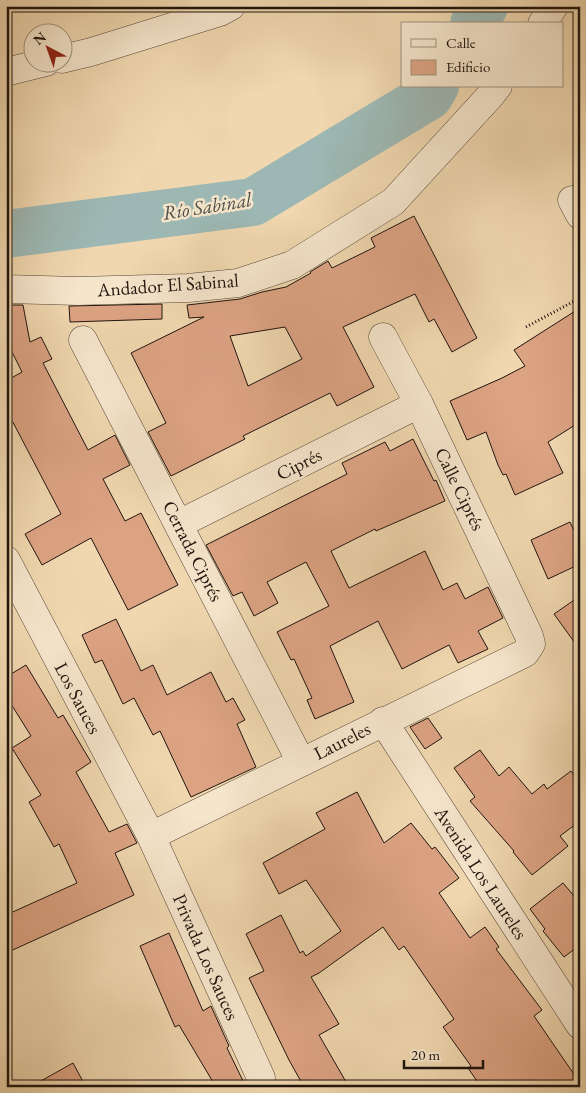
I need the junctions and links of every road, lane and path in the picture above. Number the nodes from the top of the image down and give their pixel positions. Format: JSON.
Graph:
{"nodes":[{"id":1,"x":231,"y":6,"type":"edge"},
{"id":2,"x":554,"y":6,"type":"edge"},
{"id":3,"x":543,"y":22,"type":"edge"},
{"id":4,"x":72,"y":57,"type":"edge"},
{"id":5,"x":22,"y":67,"type":"edge"},
{"id":6,"x":7,"y":70,"type":"edge"},
{"id":7,"x":496,"y":88,"type":"edge"},
{"id":8,"x":6,"y":289,"type":"edge"},
{"id":9,"x":580,"y":298,"type":"edge"},
{"id":10,"x":526,"y":327,"type":"dead end"},
{"id":11,"x":383,"y":337,"type":"dead end"},
{"id":12,"x":84,"y":340,"type":"dead end"},
{"id":13,"x":419,"y":404,"type":"junction"},
{"id":14,"x":179,"y":524,"type":"junction"},
{"id":15,"x":6,"y":560,"type":"edge"},
{"id":16,"x":530,"y":644,"type":"joint"},
{"id":17,"x":383,"y":721,"type":"junction"},
{"id":18,"x":301,"y":762,"type":"junction"},
{"id":19,"x":151,"y":836,"type":"junction"},
{"id":20,"x":580,"y":1026,"type":"edge"},
{"id":21,"x":261,"y":1078,"type":"dead end"}],
"edges":[{"from":1,"to":4,"type":"street"},
{"from":2,"to":3,"type":"street"},
{"from":5,"to":6,"type":"street"},
{"from":7,"to":8,"type":"street","name":"Andador El Sabinal"},
{"from":9,"to":10,"type":"path"},
{"from":11,"to":13,"type":"street","name":"Calle Ciprés"},
{"from":12,"to":14,"type":"street","name":"Cerrada Ciprés"},
{"from":13,"to":14,"type":"street","name":"Ciprés"},
{"from":13,"to":16,"type":"street","name":"Calle Ciprés"},
{"from":14,"to":18,"type":"street","name":"Cerrada Ciprés"},
{"from":15,"to":19,"type":"street","name":"Los Sauces"},
{"from":16,"to":17,"type":"street","name":"Laureles"},
{"from":17,"to":18,"type":"street","name":"Laureles"},
{"from":17,"to":20,"type":"street","name":"Avenida Los Laureles"},
{"from":18,"to":19,"type":"street","name":"Laureles"},
{"from":19,"to":21,"type":"street","name":"Privada Los Sauces"}]}
